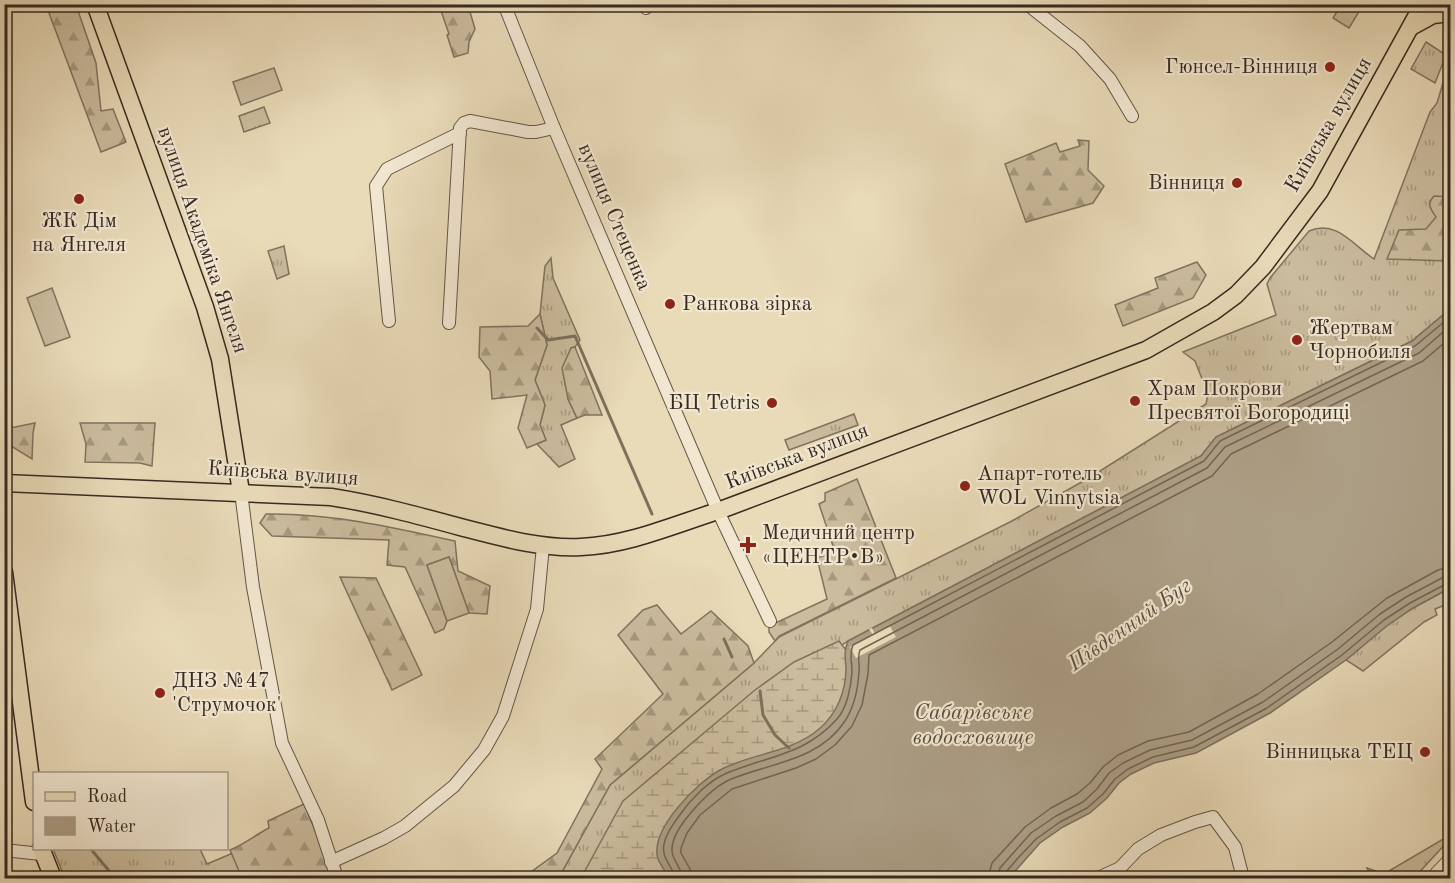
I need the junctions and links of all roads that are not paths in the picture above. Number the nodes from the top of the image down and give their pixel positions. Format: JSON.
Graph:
{"nodes":[{"id":1,"x":95,"y":4,"type":"edge"},
{"id":2,"x":504,"y":4,"type":"edge"},
{"id":3,"x":1027,"y":4,"type":"edge"},
{"id":4,"x":1423,"y":4,"type":"edge"},
{"id":5,"x":1450,"y":14,"type":"edge"},
{"id":6,"x":1410,"y":28,"type":"junction"},
{"id":7,"x":1132,"y":116,"type":"dead end"},
{"id":8,"x":554,"y":128,"type":"junction"},
{"id":9,"x":460,"y":133,"type":"junction"},
{"id":10,"x":389,"y":321,"type":"dead end"},
{"id":11,"x":449,"y":323,"type":"dead end"},
{"id":12,"x":4,"y":483,"type":"edge"},
{"id":13,"x":241,"y":492,"type":"junction"},
{"id":14,"x":718,"y":511,"type":"junction"},
{"id":15,"x":543,"y":546,"type":"junction"},
{"id":16,"x":4,"y":572,"type":"edge"},
{"id":17,"x":770,"y":621,"type":"dead end"},
{"id":18,"x":33,"y":794,"type":"edge"},
{"id":19,"x":4,"y":850,"type":"edge"},
{"id":20,"x":41,"y":851,"type":"edge"},
{"id":21,"x":1450,"y":859,"type":"edge"},
{"id":22,"x":331,"y":862,"type":"junction"},
{"id":23,"x":53,"y":879,"type":"edge"},
{"id":24,"x":337,"y":879,"type":"edge"},
{"id":25,"x":1098,"y":879,"type":"edge"},
{"id":26,"x":1243,"y":879,"type":"edge"},
{"id":27,"x":1432,"y":879,"type":"edge"}],
"edges":[{"from":1,"to":13,"type":"main road","name":"вулиця Академіка Янгеля"},
{"from":2,"to":8,"type":"street","name":"вулиця Стеценка"},
{"from":3,"to":7,"type":"street"},
{"from":4,"to":6,"type":"main road","name":"Київська вулиця"},
{"from":5,"to":6,"type":"main road"},
{"from":6,"to":14,"type":"main road","name":"Київська вулиця"},
{"from":8,"to":9,"type":"street"},
{"from":8,"to":14,"type":"street","name":"вулиця Стеценка"},
{"from":9,"to":10,"type":"street"},
{"from":9,"to":11,"type":"street"},
{"from":12,"to":13,"type":"main road","name":"Київська вулиця"},
{"from":13,"to":15,"type":"main road","name":"Київська вулиця"},
{"from":13,"to":22,"type":"street","name":"вулиця Академіка Янгеля"},
{"from":14,"to":15,"type":"main road","name":"Київська вулиця"},
{"from":14,"to":17,"type":"street","name":"вулиця Стеценка"},
{"from":15,"to":22,"type":"street"},
{"from":16,"to":18,"type":"main road"},
{"from":19,"to":20,"type":"street"},
{"from":20,"to":23,"type":"main road"},
{"from":21,"to":27,"type":"street"},
{"from":22,"to":24,"type":"street","name":"вулиця Академіка Янгеля"},
{"from":25,"to":26,"type":"street"}]}
